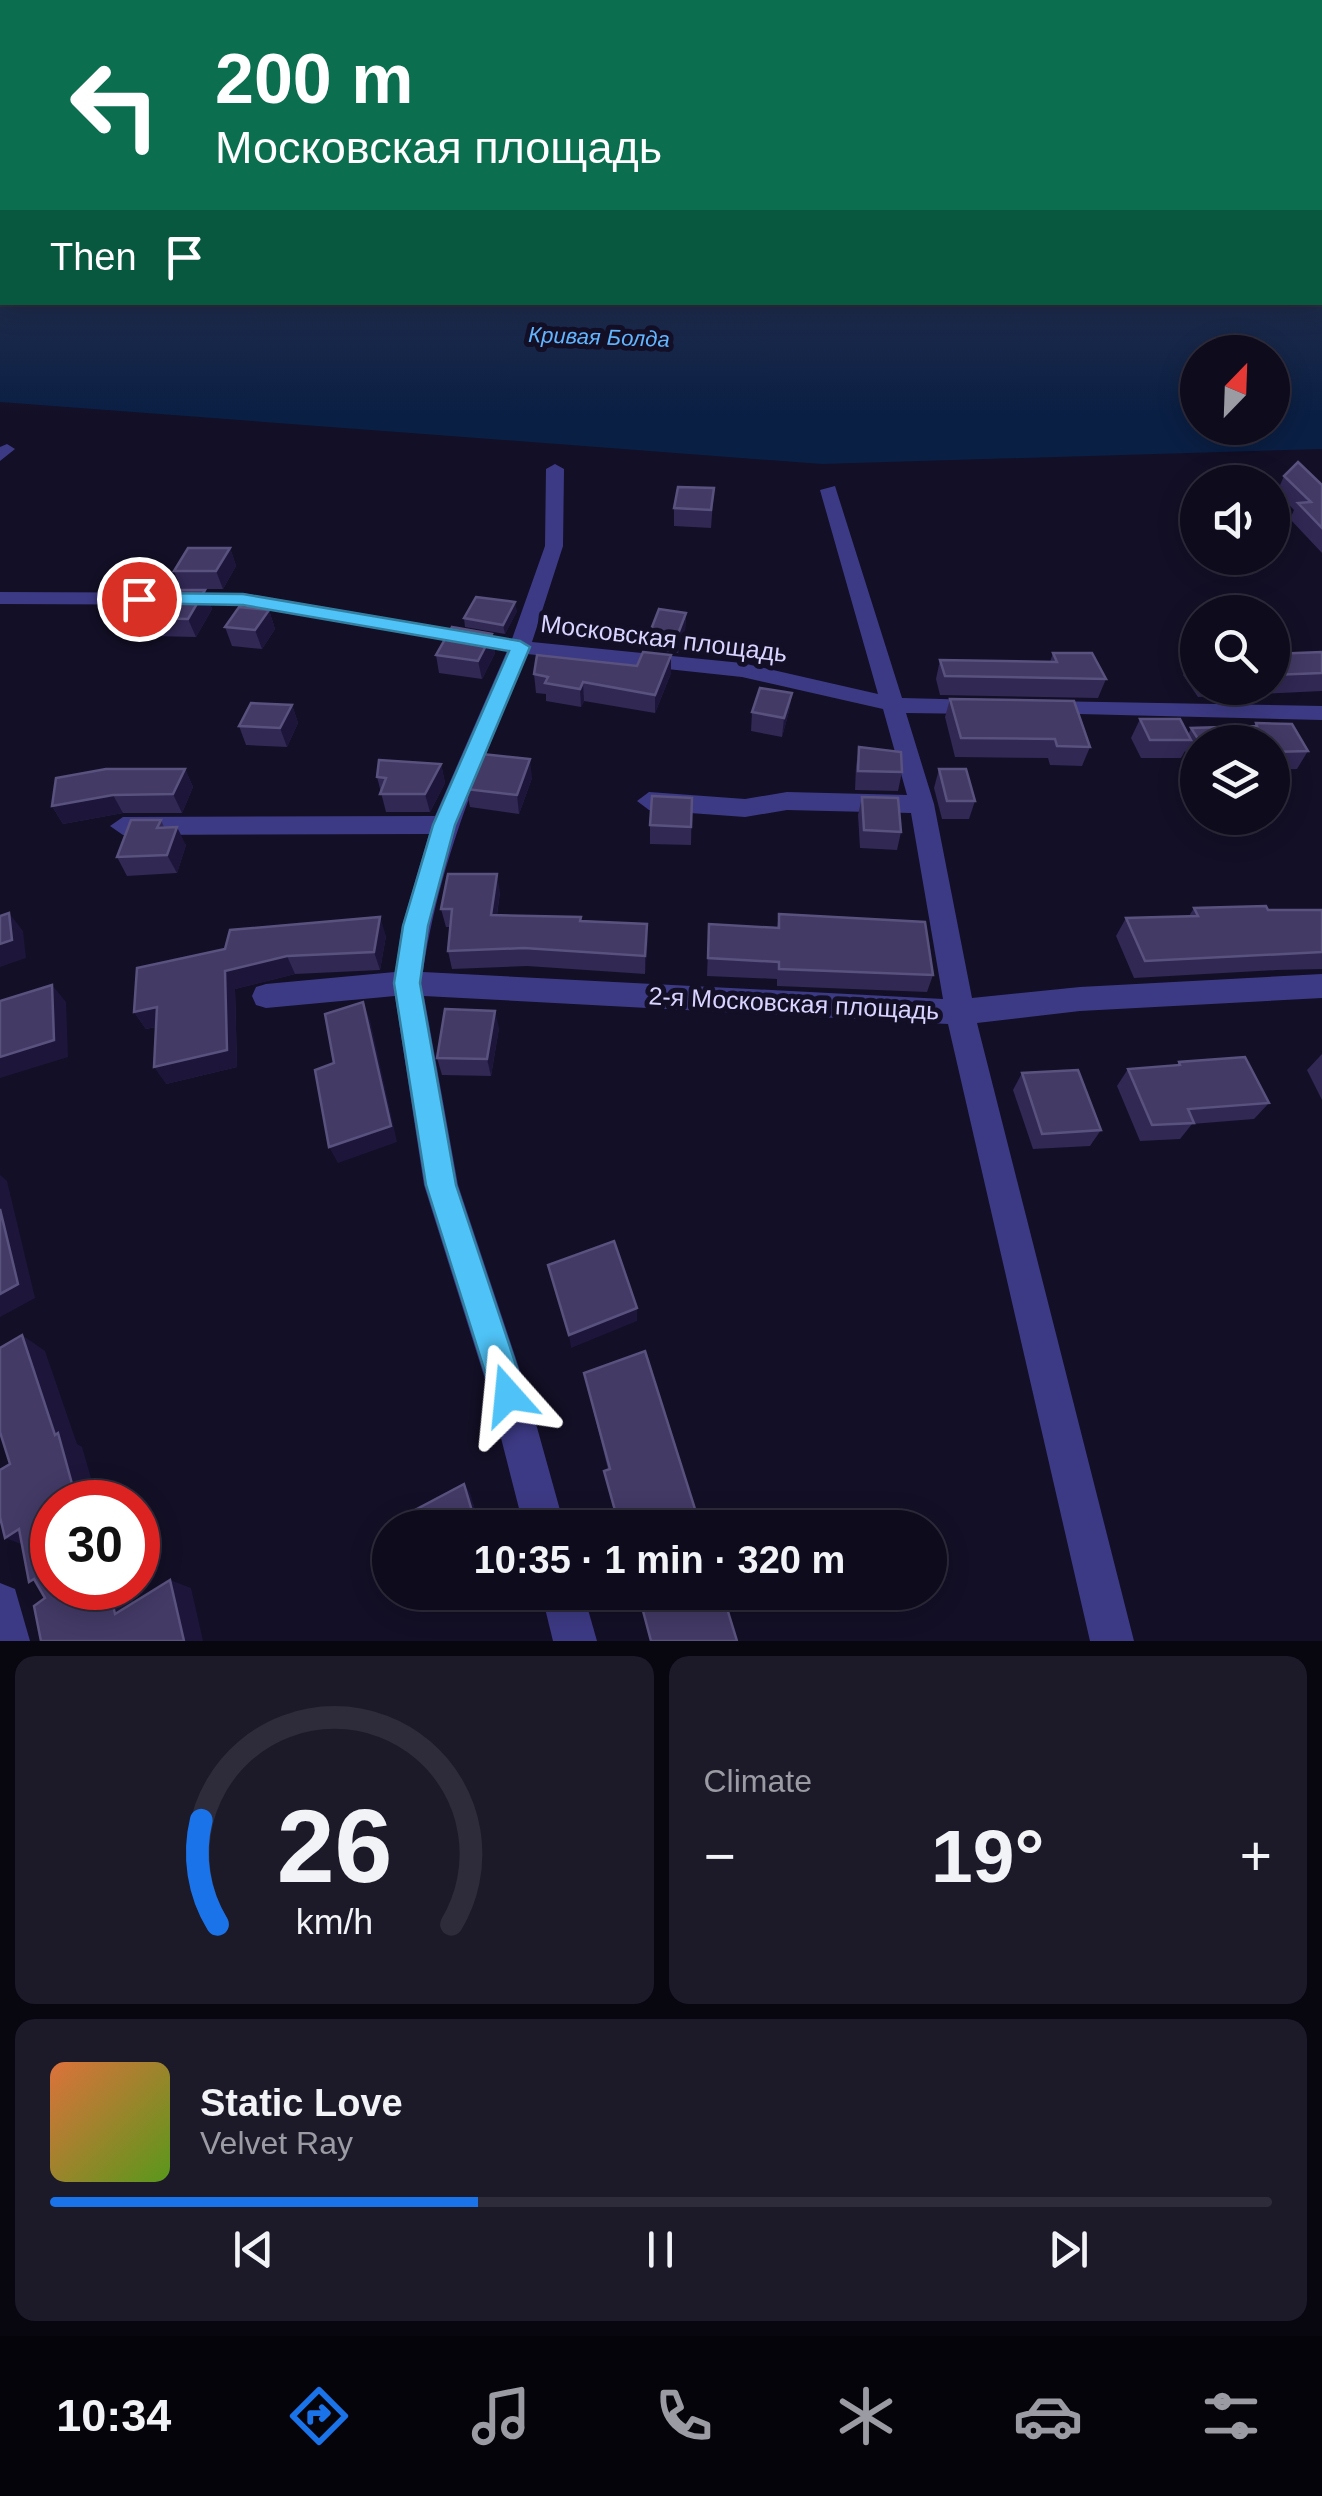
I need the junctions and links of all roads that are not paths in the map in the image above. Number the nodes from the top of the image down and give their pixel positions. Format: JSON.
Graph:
{"nodes":[{"id":1,"x":555,"y":468,"type":"dead end"},
{"id":2,"x":829,"y":490,"type":"dead end"},
{"id":3,"x":0,"y":598,"type":"edge"},
{"id":4,"x":520,"y":647,"type":"junction"},
{"id":5,"x":895,"y":705,"type":"junction"},
{"id":6,"x":1322,"y":712,"type":"edge"},
{"id":7,"x":650,"y":801,"type":"edge"},
{"id":8,"x":922,"y":804,"type":"junction"},
{"id":9,"x":444,"y":825,"type":"junction"},
{"id":10,"x":124,"y":826,"type":"edge"},
{"id":11,"x":407,"y":983,"type":"junction"},
{"id":12,"x":1322,"y":986,"type":"edge"},
{"id":13,"x":266,"y":996,"type":"dead end"},
{"id":14,"x":960,"y":1012,"type":"junction"},
{"id":15,"x":539,"y":1510,"type":"edge"},
{"id":16,"x":0,"y":1604,"type":"edge"},
{"id":17,"x":567,"y":1610,"type":"edge"},
{"id":18,"x":8,"y":1641,"type":"edge"},
{"id":19,"x":575,"y":1641,"type":"edge"},
{"id":20,"x":1112,"y":1641,"type":"edge"}],
"edges":[{"from":1,"to":4,"type":"street"},
{"from":2,"to":5,"type":"street"},
{"from":3,"to":4,"type":"street","name":"Московская площадь"},
{"from":4,"to":5,"type":"street","name":"Московская площадь"},
{"from":4,"to":9,"type":"street"},
{"from":5,"to":6,"type":"street","name":"Московская площадь"},
{"from":5,"to":8,"type":"street"},
{"from":7,"to":8,"type":"street"},
{"from":8,"to":14,"type":"street"},
{"from":9,"to":10,"type":"street"},
{"from":9,"to":11,"type":"street"},
{"from":11,"to":13,"type":"street","name":"2-я Московская площадь"},
{"from":11,"to":14,"type":"street","name":"2-я Московская площадь"},
{"from":11,"to":15,"type":"street"},
{"from":12,"to":14,"type":"street","name":"2-я Московская площадь"},
{"from":14,"to":20,"type":"street"},
{"from":16,"to":18,"type":"street"},
{"from":17,"to":19,"type":"street"}]}
